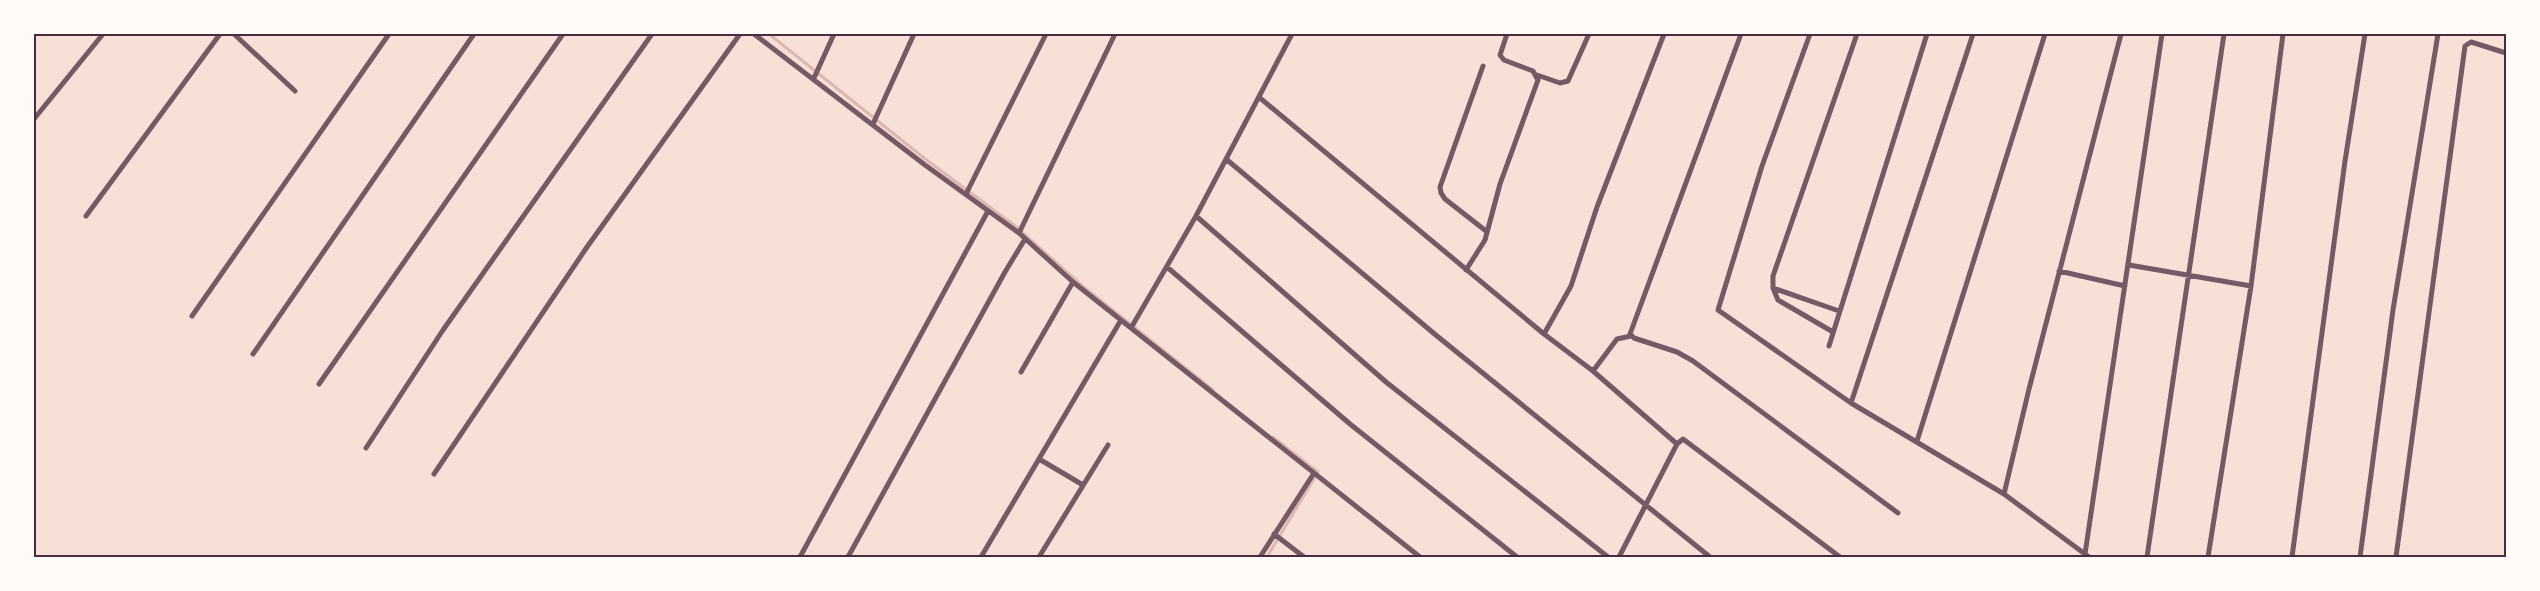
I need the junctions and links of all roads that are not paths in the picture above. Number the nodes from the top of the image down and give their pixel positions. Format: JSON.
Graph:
{"nodes":[{"id":1,"x":103,"y":34,"type":"edge"},
{"id":2,"x":220,"y":34,"type":"edge"},
{"id":3,"x":234,"y":34,"type":"edge"},
{"id":4,"x":389,"y":34,"type":"edge"},
{"id":5,"x":474,"y":34,"type":"edge"},
{"id":6,"x":563,"y":34,"type":"edge"},
{"id":7,"x":652,"y":34,"type":"edge"},
{"id":8,"x":740,"y":34,"type":"edge"},
{"id":9,"x":754,"y":34,"type":"edge"},
{"id":10,"x":834,"y":34,"type":"edge"},
{"id":11,"x":914,"y":34,"type":"edge"},
{"id":12,"x":1046,"y":34,"type":"edge"},
{"id":13,"x":1115,"y":34,"type":"edge"},
{"id":14,"x":1292,"y":34,"type":"edge"},
{"id":15,"x":1507,"y":34,"type":"edge"},
{"id":16,"x":1588,"y":34,"type":"edge"},
{"id":17,"x":1664,"y":34,"type":"edge"},
{"id":18,"x":1741,"y":34,"type":"edge"},
{"id":19,"x":1810,"y":34,"type":"edge"},
{"id":20,"x":1857,"y":34,"type":"edge"},
{"id":21,"x":1926,"y":34,"type":"edge"},
{"id":22,"x":1973,"y":34,"type":"edge"},
{"id":23,"x":2044,"y":34,"type":"edge"},
{"id":24,"x":2122,"y":34,"type":"edge"},
{"id":25,"x":2162,"y":34,"type":"edge"},
{"id":26,"x":2224,"y":34,"type":"edge"},
{"id":27,"x":2283,"y":34,"type":"edge"},
{"id":28,"x":2365,"y":34,"type":"edge"},
{"id":29,"x":2438,"y":34,"type":"edge"},
{"id":30,"x":2506,"y":53,"type":"edge"},
{"id":31,"x":1483,"y":66,"type":"dead end"},
{"id":32,"x":1537,"y":75,"type":"junction"},
{"id":33,"x":814,"y":78,"type":"junction"},
{"id":34,"x":295,"y":91,"type":"dead end"},
{"id":35,"x":1260,"y":98,"type":"junction"},
{"id":36,"x":34,"y":119,"type":"edge"},
{"id":37,"x":873,"y":124,"type":"junction"},
{"id":38,"x":1226,"y":159,"type":"junction"},
{"id":39,"x":966,"y":194,"type":"junction"},
{"id":40,"x":988,"y":210,"type":"junction"},
{"id":41,"x":86,"y":216,"type":"dead end"},
{"id":42,"x":1196,"y":216,"type":"junction"},
{"id":43,"x":1486,"y":231,"type":"junction"},
{"id":44,"x":1019,"y":233,"type":"junction"},
{"id":45,"x":1025,"y":239,"type":"junction"},
{"id":46,"x":2129,"y":265,"type":"junction"},
{"id":47,"x":1167,"y":267,"type":"junction"},
{"id":48,"x":1466,"y":270,"type":"junction"},
{"id":49,"x":2059,"y":271,"type":"junction"},
{"id":50,"x":2189,"y":276,"type":"junction"},
{"id":51,"x":1073,"y":282,"type":"junction"},
{"id":52,"x":2126,"y":286,"type":"junction"},
{"id":53,"x":2251,"y":286,"type":"junction"},
{"id":54,"x":1773,"y":288,"type":"junction"},
{"id":55,"x":1839,"y":311,"type":"junction"},
{"id":56,"x":192,"y":316,"type":"dead end"},
{"id":57,"x":1121,"y":320,"type":"junction"},
{"id":58,"x":1130,"y":328,"type":"junction"},
{"id":59,"x":1833,"y":332,"type":"junction"},
{"id":60,"x":1544,"y":334,"type":"junction"},
{"id":61,"x":1631,"y":336,"type":"junction"},
{"id":62,"x":1829,"y":346,"type":"dead end"},
{"id":63,"x":253,"y":354,"type":"dead end"},
{"id":64,"x":1593,"y":371,"type":"junction"},
{"id":65,"x":1021,"y":372,"type":"dead end"},
{"id":66,"x":318,"y":384,"type":"dead end"},
{"id":67,"x":1851,"y":403,"type":"junction"},
{"id":68,"x":1917,"y":441,"type":"junction"},
{"id":69,"x":1677,"y":444,"type":"junction"},
{"id":70,"x":1108,"y":445,"type":"dead end"},
{"id":71,"x":366,"y":448,"type":"dead end"},
{"id":72,"x":1039,"y":459,"type":"junction"},
{"id":73,"x":1314,"y":473,"type":"junction"},
{"id":74,"x":434,"y":474,"type":"dead end"},
{"id":75,"x":1083,"y":485,"type":"junction"},
{"id":76,"x":2004,"y":494,"type":"junction"},
{"id":77,"x":1645,"y":507,"type":"junction"},
{"id":78,"x":1898,"y":513,"type":"dead end"},
{"id":79,"x":1274,"y":534,"type":"junction"},
{"id":80,"x":2087,"y":556,"type":"edge"},
{"id":81,"x":800,"y":557,"type":"edge"},
{"id":82,"x":848,"y":557,"type":"edge"},
{"id":83,"x":980,"y":557,"type":"edge"},
{"id":84,"x":1039,"y":557,"type":"edge"},
{"id":85,"x":1260,"y":557,"type":"edge"},
{"id":86,"x":1304,"y":557,"type":"edge"},
{"id":87,"x":1420,"y":557,"type":"edge"},
{"id":88,"x":1517,"y":557,"type":"edge"},
{"id":89,"x":1608,"y":557,"type":"edge"},
{"id":90,"x":1619,"y":557,"type":"edge"},
{"id":91,"x":1710,"y":557,"type":"edge"},
{"id":92,"x":1840,"y":557,"type":"edge"},
{"id":93,"x":2147,"y":557,"type":"edge"},
{"id":94,"x":2208,"y":557,"type":"edge"},
{"id":95,"x":2292,"y":557,"type":"edge"},
{"id":96,"x":2360,"y":557,"type":"edge"},
{"id":97,"x":2396,"y":557,"type":"edge"}],
"edges":[{"from":1,"to":36,"type":"street"},
{"from":2,"to":41,"type":"street"},
{"from":3,"to":34,"type":"street"},
{"from":4,"to":56,"type":"street"},
{"from":5,"to":63,"type":"street"},
{"from":6,"to":66,"type":"street"},
{"from":7,"to":71,"type":"street"},
{"from":8,"to":74,"type":"street"},
{"from":9,"to":33,"type":"street"},
{"from":10,"to":33,"type":"street"},
{"from":11,"to":37,"type":"street"},
{"from":12,"to":39,"type":"street"},
{"from":13,"to":44,"type":"street"},
{"from":14,"to":35,"type":"street"},
{"from":15,"to":32,"type":"street"},
{"from":16,"to":32,"type":"street"},
{"from":17,"to":60,"type":"street"},
{"from":18,"to":61,"type":"street"},
{"from":19,"to":67,"type":"street"},
{"from":20,"to":54,"type":"street"},
{"from":21,"to":55,"type":"street"},
{"from":22,"to":67,"type":"street"},
{"from":23,"to":68,"type":"street"},
{"from":24,"to":49,"type":"street"},
{"from":25,"to":46,"type":"street"},
{"from":26,"to":50,"type":"street"},
{"from":27,"to":53,"type":"street"},
{"from":28,"to":95,"type":"street"},
{"from":29,"to":96,"type":"street"},
{"from":30,"to":97,"type":"street"},
{"from":31,"to":43,"type":"street"},
{"from":32,"to":43,"type":"street"},
{"from":33,"to":37,"type":"street"},
{"from":35,"to":38,"type":"street"},
{"from":35,"to":48,"type":"street"},
{"from":37,"to":39,"type":"street"},
{"from":38,"to":42,"type":"street"},
{"from":38,"to":77,"type":"street"},
{"from":39,"to":40,"type":"street"},
{"from":40,"to":44,"type":"street"},
{"from":40,"to":81,"type":"street"},
{"from":42,"to":47,"type":"street"},
{"from":42,"to":89,"type":"street"},
{"from":43,"to":48,"type":"street"},
{"from":44,"to":45,"type":"street"},
{"from":45,"to":51,"type":"street"},
{"from":45,"to":82,"type":"street"},
{"from":46,"to":50,"type":"street"},
{"from":46,"to":52,"type":"street"},
{"from":47,"to":58,"type":"street"},
{"from":47,"to":88,"type":"street"},
{"from":48,"to":60,"type":"street"},
{"from":49,"to":52,"type":"street"},
{"from":49,"to":76,"type":"street"},
{"from":50,"to":53,"type":"street"},
{"from":50,"to":93,"type":"street"},
{"from":51,"to":57,"type":"street"},
{"from":51,"to":65,"type":"street"},
{"from":52,"to":80,"type":"street"},
{"from":53,"to":94,"type":"street"},
{"from":54,"to":55,"type":"street"},
{"from":54,"to":59,"type":"street"},
{"from":55,"to":59,"type":"street"},
{"from":57,"to":58,"type":"street"},
{"from":57,"to":72,"type":"street"},
{"from":58,"to":73,"type":"street"},
{"from":59,"to":62,"type":"street"},
{"from":60,"to":64,"type":"street"},
{"from":61,"to":64,"type":"street"},
{"from":61,"to":78,"type":"street"},
{"from":64,"to":69,"type":"street"},
{"from":67,"to":68,"type":"street"},
{"from":68,"to":76,"type":"street"},
{"from":69,"to":77,"type":"street"},
{"from":69,"to":92,"type":"street"},
{"from":70,"to":75,"type":"street"},
{"from":72,"to":75,"type":"street"},
{"from":72,"to":83,"type":"street"},
{"from":73,"to":79,"type":"street"},
{"from":73,"to":87,"type":"street"},
{"from":75,"to":84,"type":"street"},
{"from":76,"to":80,"type":"street"},
{"from":77,"to":90,"type":"street"},
{"from":77,"to":91,"type":"street"},
{"from":79,"to":85,"type":"street"},
{"from":79,"to":86,"type":"street"}]}
